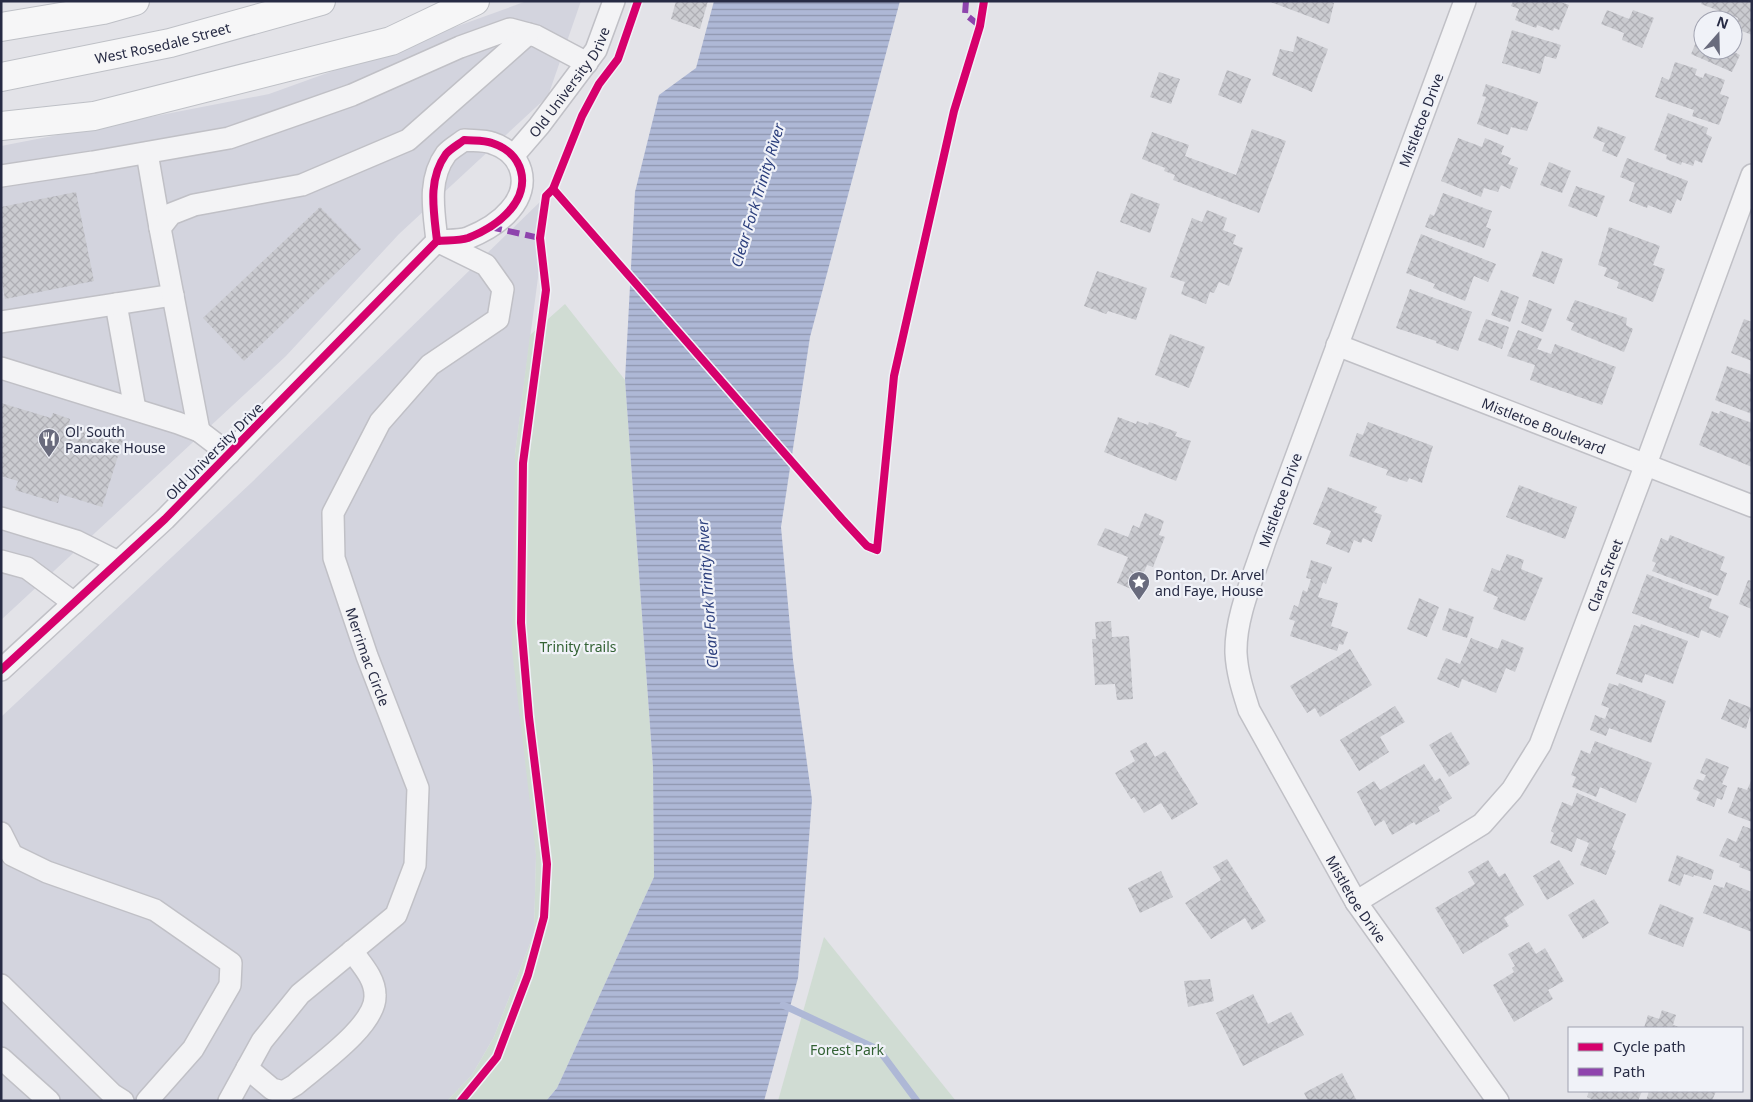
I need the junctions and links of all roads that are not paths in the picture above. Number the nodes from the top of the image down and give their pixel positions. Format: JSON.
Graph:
{"nodes":[{"id":1,"x":136,"y":1,"type":"edge"},
{"id":2,"x":322,"y":1,"type":"edge"},
{"id":3,"x":475,"y":1,"type":"edge"},
{"id":4,"x":614,"y":1,"type":"edge"},
{"id":5,"x":1465,"y":1,"type":"edge"},
{"id":6,"x":1,"y":27,"type":"edge"},
{"id":7,"x":528,"y":34,"type":"junction"},
{"id":8,"x":586,"y":63,"type":"junction"},
{"id":9,"x":1,"y":77,"type":"edge"},
{"id":10,"x":1,"y":126,"type":"edge"},
{"id":11,"x":147,"y":153,"type":"junction"},
{"id":12,"x":514,"y":155,"type":"junction"},
{"id":13,"x":1752,"y":175,"type":"edge"},
{"id":14,"x":1,"y":176,"type":"edge"},
{"id":15,"x":160,"y":228,"type":"junction"},
{"id":16,"x":437,"y":241,"type":"junction"},
{"id":17,"x":173,"y":295,"type":"junction"},
{"id":18,"x":116,"y":304,"type":"junction"},
{"id":19,"x":1,"y":322,"type":"edge"},
{"id":20,"x":1336,"y":345,"type":"junction"},
{"id":21,"x":1,"y":368,"type":"edge"},
{"id":22,"x":135,"y":410,"type":"junction"},
{"id":23,"x":199,"y":431,"type":"junction"},
{"id":24,"x":229,"y":454,"type":"junction"},
{"id":25,"x":1646,"y":464,"type":"junction"},
{"id":26,"x":1752,"y":506,"type":"edge"},
{"id":27,"x":1,"y":518,"type":"edge"},
{"id":28,"x":1,"y":560,"type":"edge"},
{"id":29,"x":118,"y":562,"type":"junction"},
{"id":30,"x":74,"y":603,"type":"junction"},
{"id":31,"x":1,"y":670,"type":"edge"},
{"id":32,"x":1,"y":833,"type":"edge"},
{"id":33,"x":1356,"y":902,"type":"junction"},
{"id":34,"x":352,"y":951,"type":"junction"},
{"id":35,"x":1,"y":985,"type":"edge"},
{"id":36,"x":1,"y":1058,"type":"edge"},
{"id":37,"x":247,"y":1068,"type":"junction"},
{"id":38,"x":113,"y":1099,"type":"edge"},
{"id":39,"x":49,"y":1101,"type":"edge"},
{"id":40,"x":148,"y":1101,"type":"edge"},
{"id":41,"x":229,"y":1101,"type":"edge"},
{"id":42,"x":1498,"y":1101,"type":"edge"}],
"edges":[{"from":1,"to":6,"type":"main road"},
{"from":2,"to":9,"type":"main road","name":"West Rosedale Street"},
{"from":3,"to":10,"type":"main road"},
{"from":4,"to":8,"type":"street","name":"Old University Drive"},
{"from":5,"to":20,"type":"street","name":"Mistletoe Drive"},
{"from":7,"to":8,"type":"street"},
{"from":7,"to":11,"type":"street"},
{"from":7,"to":15,"type":"street"},
{"from":8,"to":12,"type":"street","name":"Old University Drive"},
{"from":11,"to":14,"type":"street"},
{"from":11,"to":15,"type":"street"},
{"from":12,"to":16,"type":"street"},
{"from":12,"to":16,"type":"street"},
{"from":13,"to":25,"type":"street","name":"Clara Street"},
{"from":15,"to":17,"type":"street"},
{"from":16,"to":24,"type":"street","name":"Old University Drive"},
{"from":16,"to":34,"type":"street","name":"Merrimac Circle"},
{"from":17,"to":18,"type":"street"},
{"from":17,"to":23,"type":"street"},
{"from":18,"to":19,"type":"street"},
{"from":18,"to":22,"type":"street"},
{"from":20,"to":25,"type":"street","name":"Mistletoe Boulevard"},
{"from":20,"to":33,"type":"street","name":"Mistletoe Drive"},
{"from":21,"to":22,"type":"street"},
{"from":22,"to":23,"type":"street"},
{"from":23,"to":24,"type":"street"},
{"from":24,"to":29,"type":"street","name":"Old University Drive"},
{"from":25,"to":26,"type":"street","name":"Mistletoe Boulevard"},
{"from":25,"to":33,"type":"street","name":"Clara Street"},
{"from":27,"to":29,"type":"street"},
{"from":28,"to":30,"type":"street"},
{"from":29,"to":30,"type":"street","name":"Old University Drive"},
{"from":30,"to":31,"type":"street","name":"Old University Drive"},
{"from":32,"to":40,"type":"street"},
{"from":33,"to":42,"type":"street","name":"Mistletoe Drive"},
{"from":34,"to":37,"type":"street","name":"Merrimac Circle"},
{"from":34,"to":37,"type":"street"},
{"from":35,"to":38,"type":"street"},
{"from":36,"to":39,"type":"street"},
{"from":37,"to":41,"type":"street","name":"Merrimac Circle"}]}
